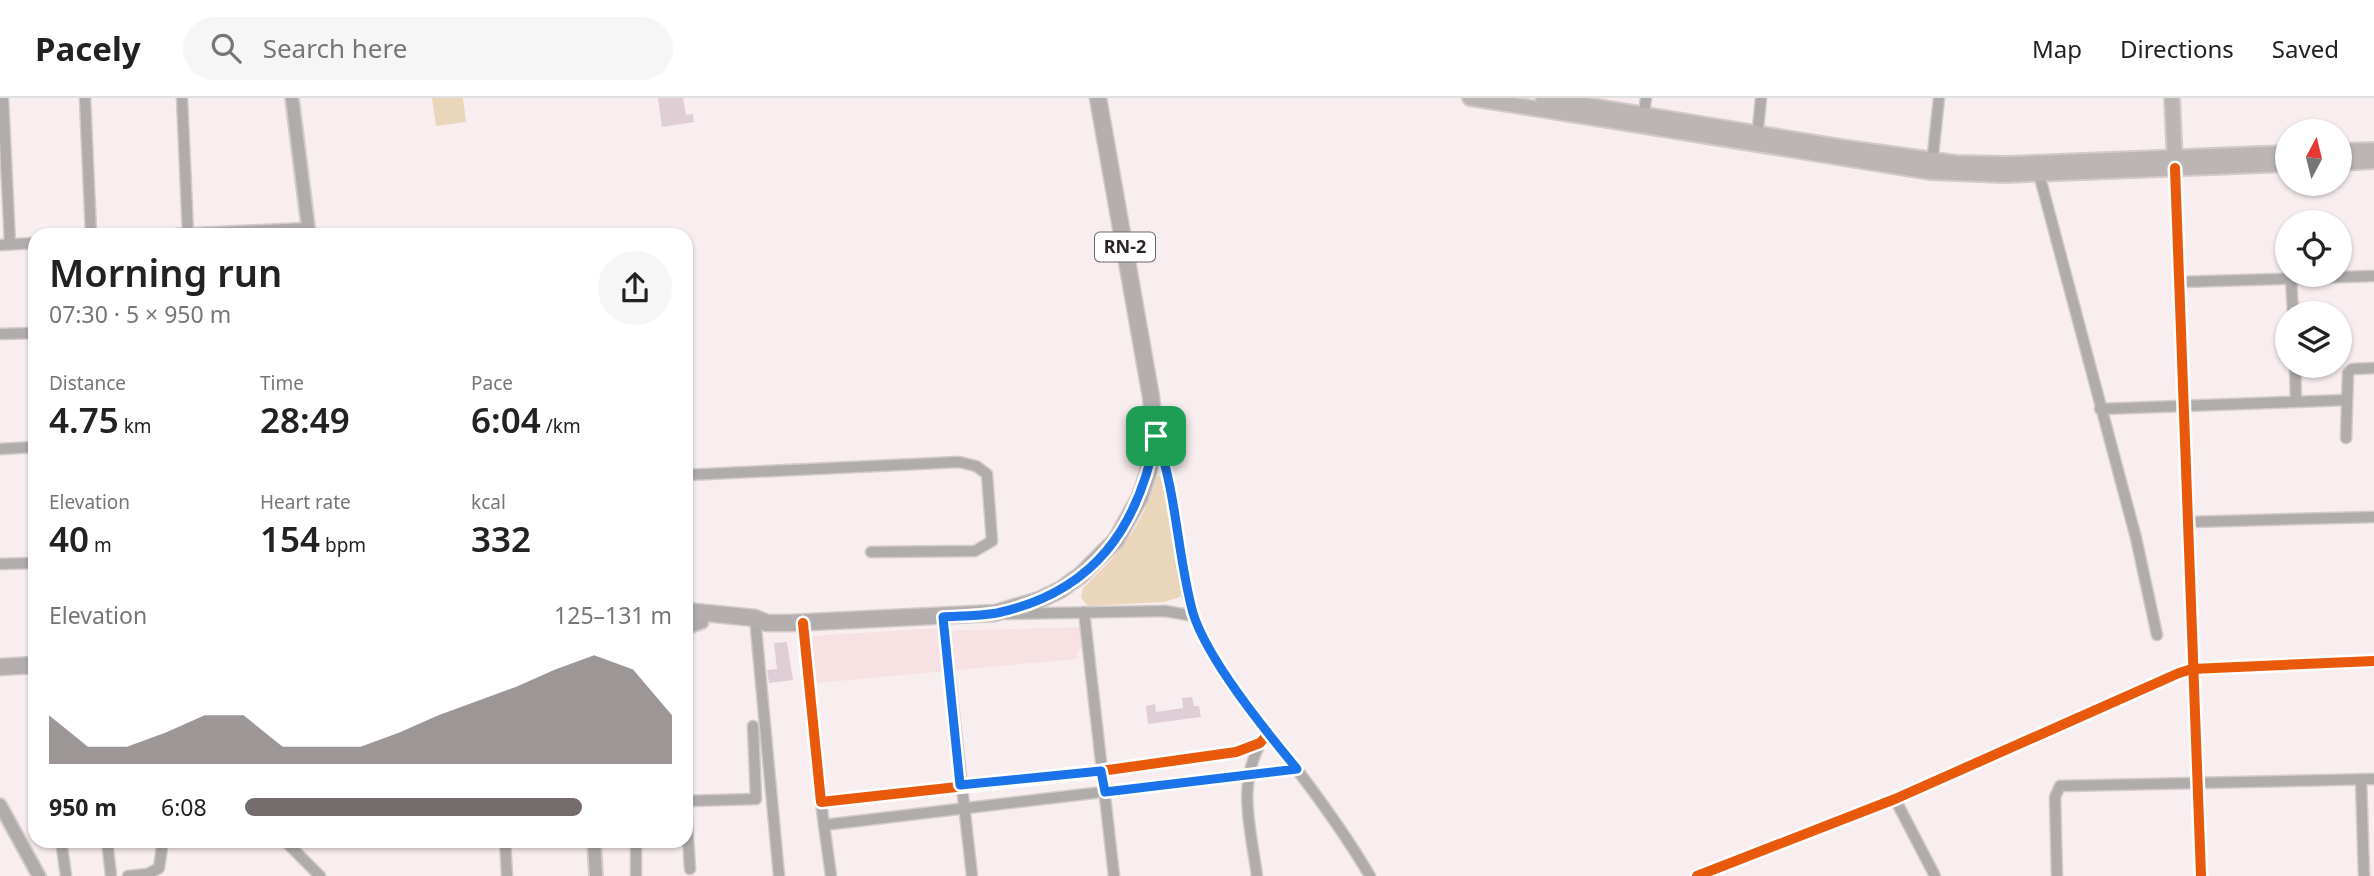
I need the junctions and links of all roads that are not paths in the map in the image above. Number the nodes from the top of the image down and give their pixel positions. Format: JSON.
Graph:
{"nodes":[{"id":1,"x":3,"y":98,"type":"edge"},
{"id":2,"x":85,"y":98,"type":"edge"},
{"id":3,"x":182,"y":98,"type":"edge"},
{"id":4,"x":292,"y":98,"type":"edge"},
{"id":5,"x":1098,"y":98,"type":"edge"},
{"id":6,"x":1470,"y":98,"type":"edge"},
{"id":7,"x":1543,"y":98,"type":"edge"},
{"id":8,"x":1646,"y":98,"type":"edge"},
{"id":9,"x":1761,"y":98,"type":"edge"},
{"id":10,"x":1939,"y":98,"type":"edge"},
{"id":11,"x":2172,"y":98,"type":"edge"},
{"id":12,"x":1644,"y":114,"type":"junction"},
{"id":13,"x":1757,"y":138,"type":"junction"},
{"id":14,"x":2374,"y":150,"type":"edge"},
{"id":15,"x":2352,"y":151,"type":"edge"},
{"id":16,"x":2275,"y":156,"type":"edge"},
{"id":17,"x":2257,"y":160,"type":"junction"},
{"id":18,"x":2374,"y":161,"type":"edge"},
{"id":19,"x":2175,"y":162,"type":"junction"},
{"id":20,"x":2275,"y":162,"type":"edge"},
{"id":21,"x":2352,"y":162,"type":"edge"},
{"id":22,"x":1931,"y":166,"type":"junction"},
{"id":23,"x":2039,"y":174,"type":"junction"},
{"id":24,"x":91,"y":228,"type":"edge"},
{"id":25,"x":188,"y":228,"type":"edge"},
{"id":26,"x":309,"y":228,"type":"edge"},
{"id":27,"x":28,"y":243,"type":"edge"},
{"id":28,"x":5,"y":244,"type":"edge"},
{"id":29,"x":2374,"y":276,"type":"edge"},
{"id":30,"x":2352,"y":277,"type":"edge"},
{"id":31,"x":2275,"y":279,"type":"edge"},
{"id":32,"x":2178,"y":282,"type":"junction"},
{"id":33,"x":28,"y":333,"type":"edge"},
{"id":34,"x":0,"y":334,"type":"edge"},
{"id":35,"x":2374,"y":368,"type":"edge"},
{"id":36,"x":2295,"y":378,"type":"edge"},
{"id":37,"x":2296,"y":400,"type":"junction"},
{"id":38,"x":2346,"y":400,"type":"junction"},
{"id":39,"x":2183,"y":404,"type":"junction"},
{"id":40,"x":2100,"y":409,"type":"junction"},
{"id":41,"x":1156,"y":436,"type":"junction"},
{"id":42,"x":2346,"y":438,"type":"dead end"},
{"id":43,"x":28,"y":447,"type":"edge"},
{"id":44,"x":0,"y":449,"type":"edge"},
{"id":45,"x":693,"y":475,"type":"edge"},
{"id":46,"x":2374,"y":517,"type":"edge"},
{"id":47,"x":2188,"y":522,"type":"junction"},
{"id":48,"x":871,"y":552,"type":"dead end"},
{"id":49,"x":28,"y":563,"type":"edge"},
{"id":50,"x":0,"y":565,"type":"edge"},
{"id":51,"x":693,"y":612,"type":"edge"},
{"id":52,"x":1084,"y":612,"type":"junction"},
{"id":53,"x":995,"y":613,"type":"junction"},
{"id":54,"x":1194,"y":616,"type":"junction"},
{"id":55,"x":943,"y":617,"type":"junction"},
{"id":56,"x":694,"y":621,"type":"edge"},
{"id":57,"x":759,"y":623,"type":"junction"},
{"id":58,"x":803,"y":623,"type":"junction"},
{"id":59,"x":2157,"y":635,"type":"dead end"},
{"id":60,"x":2374,"y":661,"type":"edge"},
{"id":61,"x":28,"y":666,"type":"edge"},
{"id":62,"x":3,"y":668,"type":"edge"},
{"id":63,"x":2192,"y":669,"type":"junction"},
{"id":64,"x":753,"y":726,"type":"dead end"},
{"id":65,"x":1268,"y":734,"type":"junction"},
{"id":66,"x":1260,"y":743,"type":"junction"},
{"id":67,"x":1297,"y":769,"type":"junction"},
{"id":68,"x":1101,"y":771,"type":"junction"},
{"id":69,"x":1247,"y":776,"type":"junction"},
{"id":70,"x":2361,"y":779,"type":"junction"},
{"id":71,"x":2374,"y":779,"type":"edge"},
{"id":72,"x":2196,"y":784,"type":"junction"},
{"id":73,"x":960,"y":785,"type":"junction"},
{"id":74,"x":1105,"y":792,"type":"junction"},
{"id":75,"x":1895,"y":799,"type":"junction"},
{"id":76,"x":693,"y":801,"type":"edge"},
{"id":77,"x":821,"y":802,"type":"junction"},
{"id":78,"x":0,"y":805,"type":"edge"},
{"id":79,"x":963,"y":808,"type":"junction"},
{"id":80,"x":824,"y":825,"type":"junction"},
{"id":81,"x":62,"y":848,"type":"edge"},
{"id":82,"x":108,"y":848,"type":"edge"},
{"id":83,"x":162,"y":848,"type":"edge"},
{"id":84,"x":292,"y":848,"type":"edge"},
{"id":85,"x":505,"y":848,"type":"edge"},
{"id":86,"x":594,"y":848,"type":"edge"},
{"id":87,"x":636,"y":848,"type":"edge"},
{"id":88,"x":689,"y":848,"type":"edge"},
{"id":89,"x":691,"y":869,"type":"dead end"},
{"id":90,"x":39,"y":876,"type":"edge"},
{"id":91,"x":66,"y":876,"type":"edge"},
{"id":92,"x":111,"y":876,"type":"edge"},
{"id":93,"x":128,"y":876,"type":"edge"},
{"id":94,"x":320,"y":876,"type":"edge"},
{"id":95,"x":507,"y":876,"type":"edge"},
{"id":96,"x":596,"y":876,"type":"edge"},
{"id":97,"x":636,"y":876,"type":"edge"},
{"id":98,"x":779,"y":876,"type":"edge"},
{"id":99,"x":831,"y":876,"type":"edge"},
{"id":100,"x":972,"y":876,"type":"edge"},
{"id":101,"x":1114,"y":876,"type":"edge"},
{"id":102,"x":1257,"y":876,"type":"edge"},
{"id":103,"x":1370,"y":876,"type":"edge"},
{"id":104,"x":1697,"y":876,"type":"edge"},
{"id":105,"x":1935,"y":876,"type":"edge"},
{"id":106,"x":2057,"y":876,"type":"edge"},
{"id":107,"x":2201,"y":876,"type":"edge"},
{"id":108,"x":2364,"y":876,"type":"edge"}],
"edges":[{"from":1,"to":28,"type":"street"},
{"from":2,"to":24,"type":"street"},
{"from":3,"to":25,"type":"street"},
{"from":4,"to":26,"type":"street"},
{"from":5,"to":41,"type":"main road","number":"RN-2"},
{"from":6,"to":13,"type":"main road"},
{"from":7,"to":12,"type":"main road"},
{"from":8,"to":12,"type":"street"},
{"from":9,"to":13,"type":"street"},
{"from":10,"to":22,"type":"street"},
{"from":11,"to":19,"type":"main road"},
{"from":12,"to":13,"type":"main road"},
{"from":13,"to":22,"type":"main road"},
{"from":14,"to":15,"type":"main road"},
{"from":16,"to":17,"type":"main road"},
{"from":17,"to":19,"type":"main road"},
{"from":17,"to":20,"type":"main road"},
{"from":18,"to":21,"type":"main road"},
{"from":19,"to":22,"type":"main road"},
{"from":19,"to":23,"type":"main road"},
{"from":19,"to":32,"type":"street"},
{"from":22,"to":23,"type":"main road"},
{"from":23,"to":40,"type":"street"},
{"from":27,"to":28,"type":"street"},
{"from":29,"to":30,"type":"street"},
{"from":31,"to":32,"type":"street"},
{"from":32,"to":39,"type":"street"},
{"from":33,"to":34,"type":"street"},
{"from":35,"to":38,"type":"street"},
{"from":36,"to":37,"type":"street"},
{"from":37,"to":38,"type":"street"},
{"from":37,"to":39,"type":"street"},
{"from":38,"to":42,"type":"street"},
{"from":39,"to":40,"type":"street"},
{"from":39,"to":47,"type":"street"},
{"from":40,"to":59,"type":"street"},
{"from":41,"to":53,"type":"main road","number":"RN-2"},
{"from":41,"to":54,"type":"street"},
{"from":43,"to":44,"type":"street"},
{"from":45,"to":48,"type":"street"},
{"from":46,"to":47,"type":"street"},
{"from":47,"to":63,"type":"street"},
{"from":49,"to":50,"type":"street"},
{"from":51,"to":57,"type":"main road","number":"RN-2"},
{"from":52,"to":53,"type":"street"},
{"from":52,"to":54,"type":"street"},
{"from":52,"to":68,"type":"street"},
{"from":53,"to":55,"type":"main road","number":"RN-2"},
{"from":54,"to":65,"type":"street"},
{"from":55,"to":58,"type":"main road","number":"RN-2"},
{"from":55,"to":73,"type":"street"},
{"from":56,"to":57,"type":"main road","number":"RN-2"},
{"from":57,"to":58,"type":"main road","number":"RN-2"},
{"from":57,"to":98,"type":"street"},
{"from":58,"to":77,"type":"street"},
{"from":60,"to":63,"type":"street"},
{"from":61,"to":62,"type":"main road"},
{"from":63,"to":72,"type":"street"},
{"from":63,"to":75,"type":"street"},
{"from":64,"to":76,"type":"street"},
{"from":65,"to":66,"type":"street"},
{"from":65,"to":67,"type":"street"},
{"from":66,"to":68,"type":"street"},
{"from":66,"to":69,"type":"street"},
{"from":67,"to":69,"type":"street"},
{"from":67,"to":103,"type":"street"},
{"from":68,"to":73,"type":"street"},
{"from":68,"to":74,"type":"street"},
{"from":69,"to":74,"type":"street"},
{"from":69,"to":102,"type":"street"},
{"from":70,"to":71,"type":"street"},
{"from":70,"to":72,"type":"street"},
{"from":70,"to":108,"type":"street"},
{"from":72,"to":106,"type":"street"},
{"from":72,"to":107,"type":"street"},
{"from":73,"to":77,"type":"street"},
{"from":73,"to":79,"type":"street"},
{"from":74,"to":79,"type":"street"},
{"from":74,"to":101,"type":"street"},
{"from":75,"to":104,"type":"street"},
{"from":75,"to":105,"type":"street"},
{"from":77,"to":80,"type":"street"},
{"from":78,"to":90,"type":"street"},
{"from":79,"to":80,"type":"street"},
{"from":79,"to":100,"type":"street"},
{"from":80,"to":99,"type":"street"},
{"from":81,"to":91,"type":"street"},
{"from":82,"to":92,"type":"street"},
{"from":83,"to":93,"type":"street"},
{"from":84,"to":94,"type":"street"},
{"from":85,"to":95,"type":"street"},
{"from":86,"to":96,"type":"street"},
{"from":87,"to":97,"type":"street"},
{"from":88,"to":89,"type":"street"}]}
